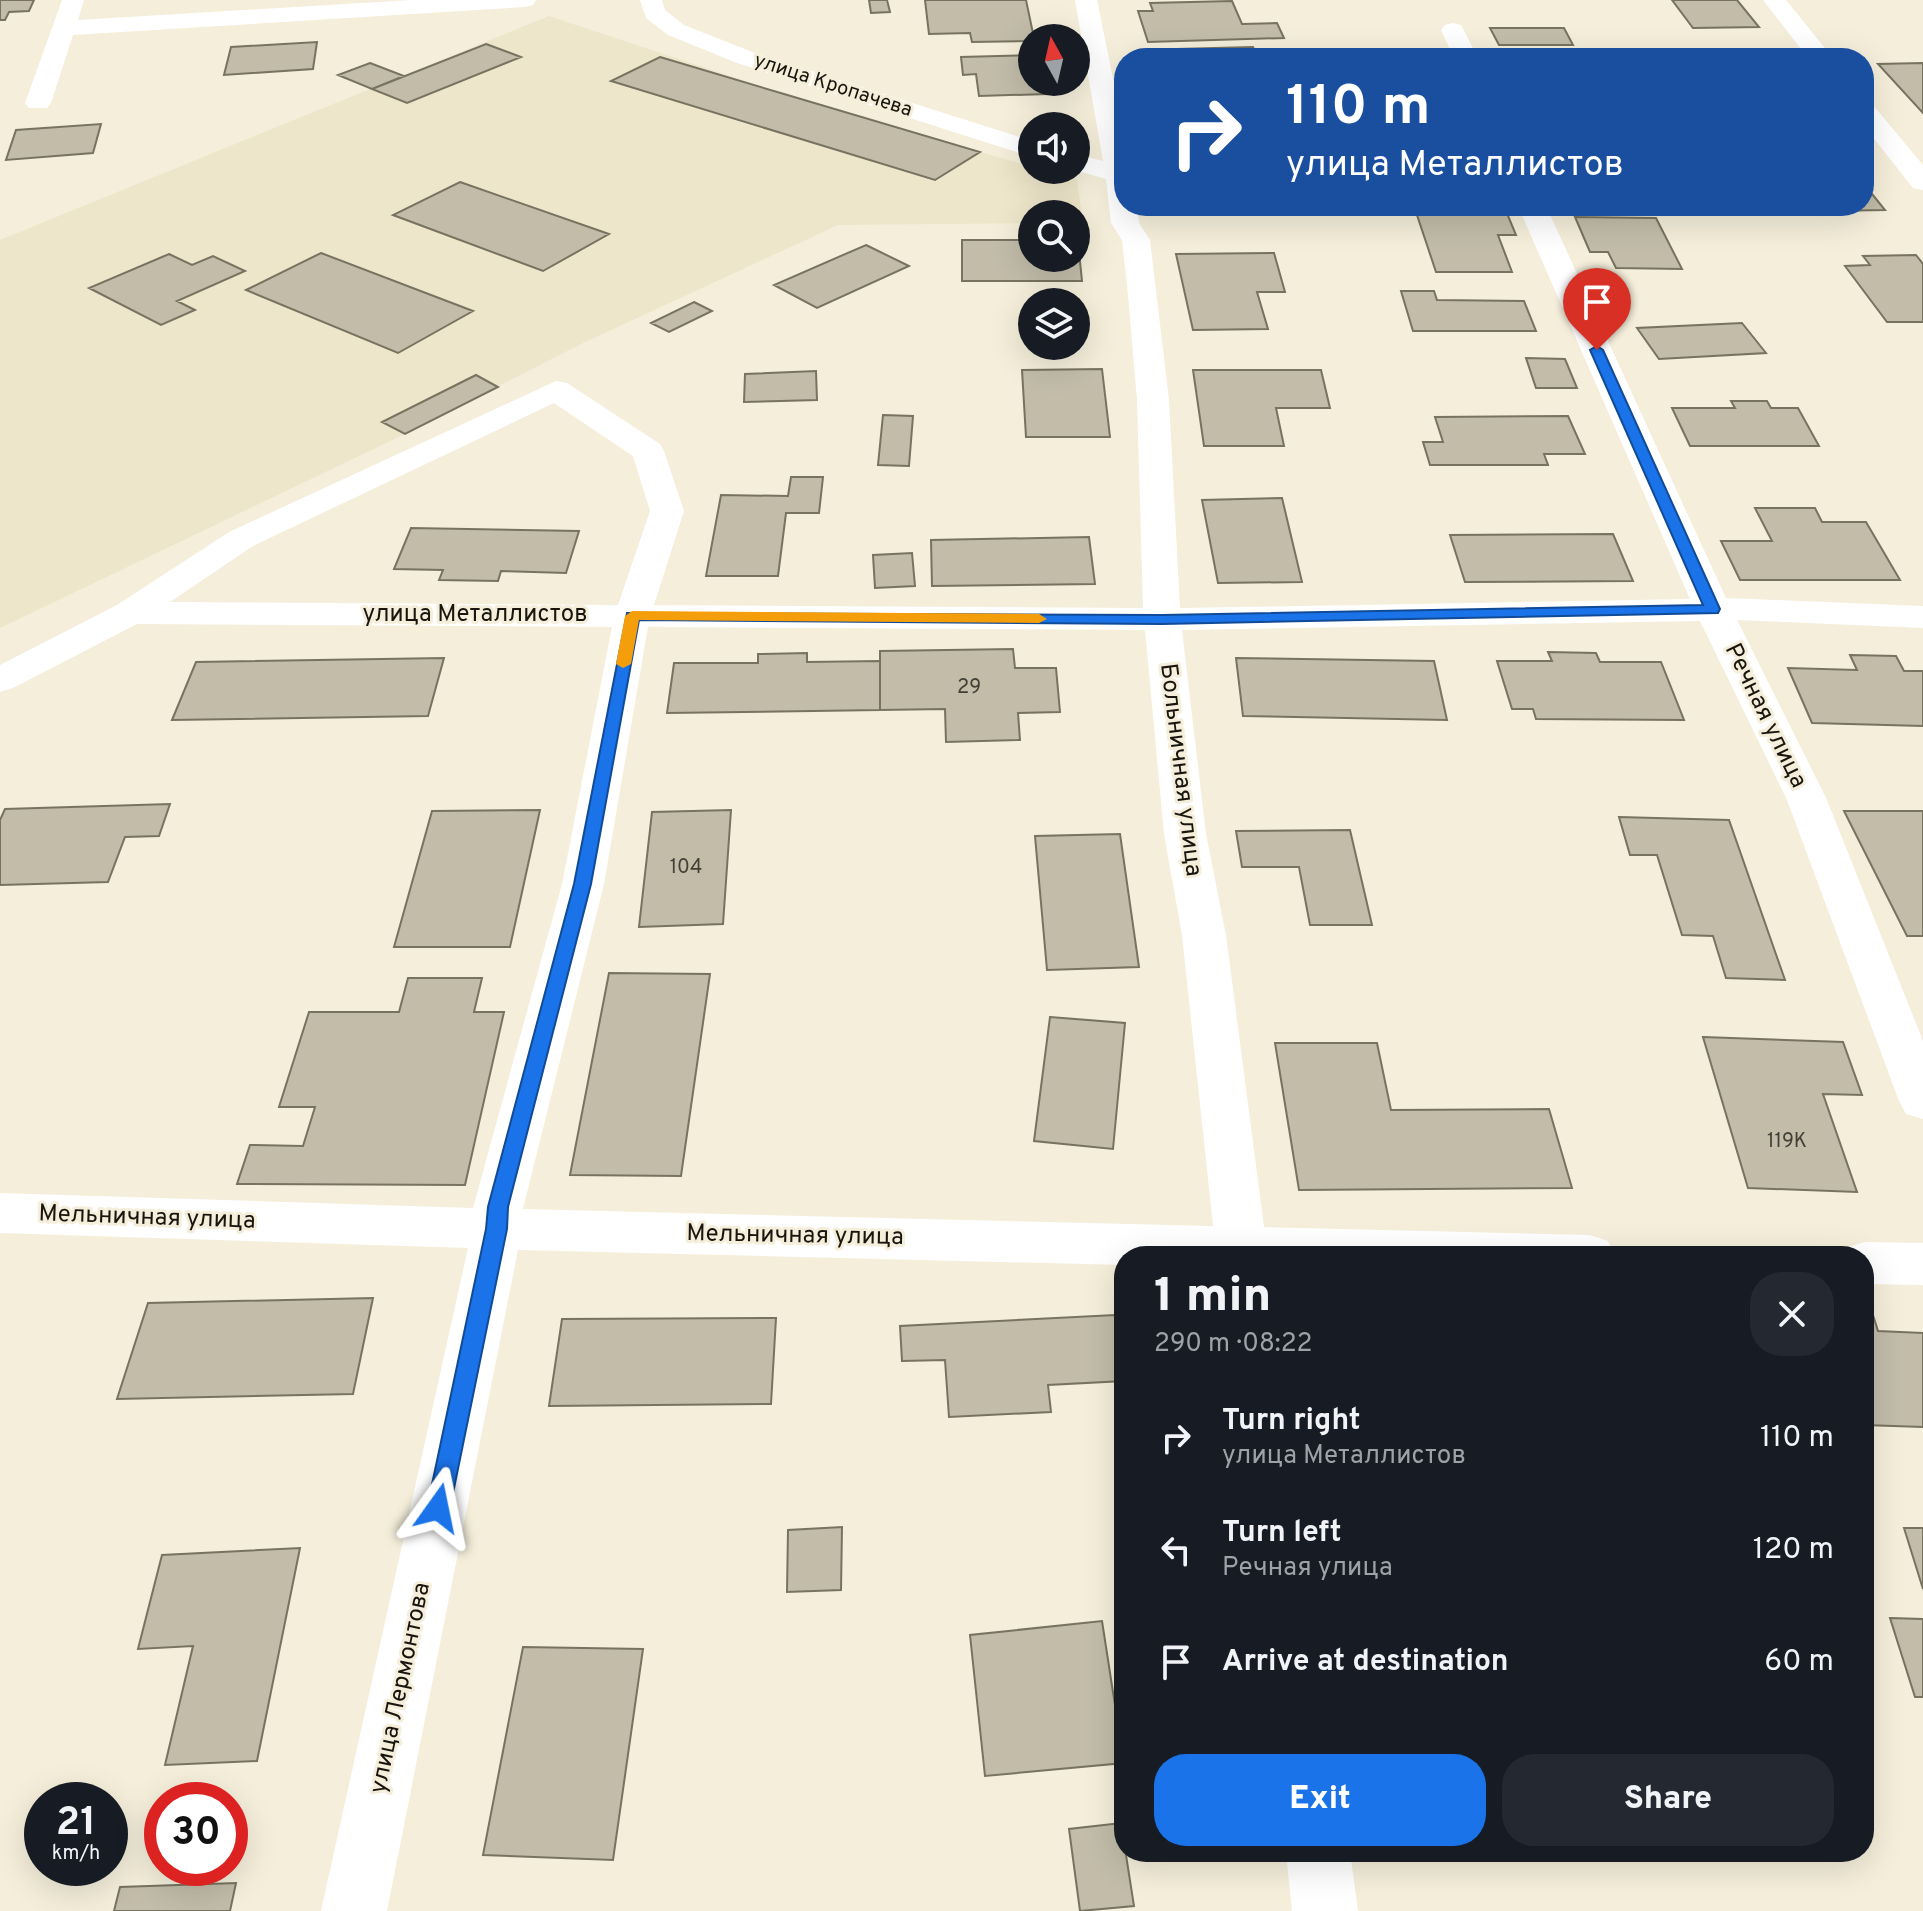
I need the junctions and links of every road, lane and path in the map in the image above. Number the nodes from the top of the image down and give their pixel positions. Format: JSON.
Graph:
{"nodes":[{"id":1,"x":73,"y":0,"type":"edge"},
{"id":2,"x":525,"y":0,"type":"edge"},
{"id":3,"x":651,"y":0,"type":"edge"},
{"id":4,"x":1086,"y":0,"type":"edge"},
{"id":5,"x":1774,"y":0,"type":"edge"},
{"id":6,"x":64,"y":28,"type":"junction"},
{"id":7,"x":1453,"y":30,"type":"dead end"},
{"id":8,"x":1461,"y":48,"type":"edge"},
{"id":9,"x":1813,"y":48,"type":"edge"},
{"id":10,"x":38,"y":103,"type":"dead end"},
{"id":11,"x":1874,"y":122,"type":"edge"},
{"id":12,"x":1018,"y":145,"type":"edge"},
{"id":13,"x":1114,"y":148,"type":"edge"},
{"id":14,"x":1090,"y":166,"type":"edge"},
{"id":15,"x":1114,"y":173,"type":"edge"},
{"id":16,"x":1923,"y":182,"type":"edge"},
{"id":17,"x":1124,"y":216,"type":"edge"},
{"id":18,"x":1536,"y":216,"type":"edge"},
{"id":19,"x":1713,"y":609,"type":"junction"},
{"id":20,"x":130,"y":613,"type":"junction"},
{"id":21,"x":632,"y":616,"type":"junction"},
{"id":22,"x":1923,"y":617,"type":"edge"},
{"id":23,"x":1162,"y":619,"type":"junction"},
{"id":24,"x":0,"y":680,"type":"edge"},
{"id":25,"x":1923,"y":1101,"type":"edge"},
{"id":26,"x":0,"y":1213,"type":"edge"},
{"id":27,"x":497,"y":1229,"type":"junction"},
{"id":28,"x":1241,"y":1246,"type":"edge"},
{"id":29,"x":1114,"y":1248,"type":"edge"},
{"id":30,"x":1874,"y":1263,"type":"edge"},
{"id":31,"x":1923,"y":1264,"type":"edge"},
{"id":32,"x":1319,"y":1862,"type":"edge"},
{"id":33,"x":354,"y":1911,"type":"edge"},
{"id":34,"x":1325,"y":1911,"type":"edge"}],
"edges":[{"from":1,"to":6,"type":"street"},
{"from":2,"to":6,"type":"street"},
{"from":3,"to":12,"type":"street","name":"улица Кропачева"},
{"from":4,"to":13,"type":"street","name":"Больничная улица"},
{"from":5,"to":9,"type":"street"},
{"from":6,"to":10,"type":"street"},
{"from":7,"to":8,"type":"street"},
{"from":11,"to":16,"type":"street"},
{"from":14,"to":15,"type":"street"},
{"from":17,"to":23,"type":"street","name":"Больничная улица"},
{"from":18,"to":19,"type":"street","name":"Речная улица"},
{"from":19,"to":22,"type":"street","name":"улица Металлистов"},
{"from":19,"to":23,"type":"street","name":"улица Металлистов"},
{"from":19,"to":25,"type":"street","name":"Речная улица"},
{"from":20,"to":21,"type":"street","name":"улица Металлистов"},
{"from":20,"to":21,"type":"street","name":"улица Лермонтова"},
{"from":20,"to":24,"type":"street"},
{"from":21,"to":23,"type":"street","name":"улица Металлистов"},
{"from":21,"to":27,"type":"street","name":"улица Лермонтова"},
{"from":23,"to":28,"type":"street","name":"Больничная улица"},
{"from":26,"to":27,"type":"street","name":"Мельничная улица"},
{"from":27,"to":29,"type":"street","name":"Мельничная улица"},
{"from":27,"to":33,"type":"street","name":"улица Лермонтова"},
{"from":30,"to":31,"type":"street"},
{"from":32,"to":34,"type":"street"}]}
